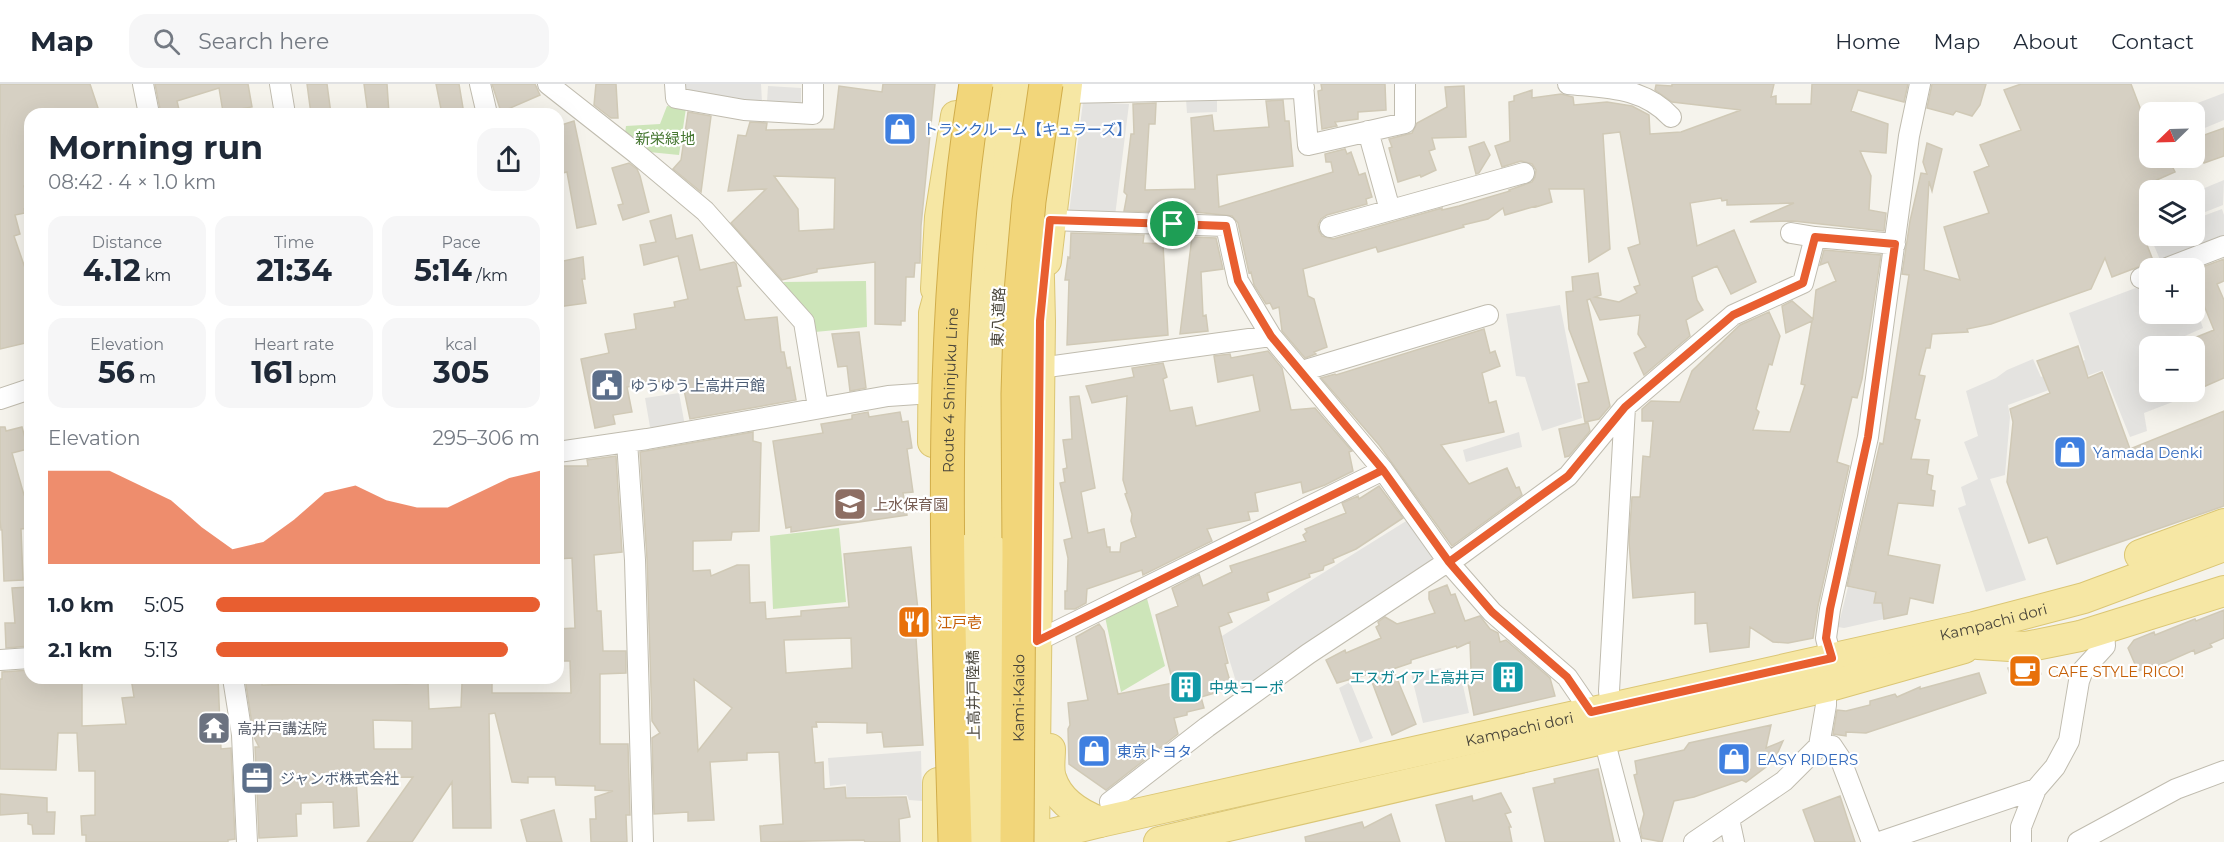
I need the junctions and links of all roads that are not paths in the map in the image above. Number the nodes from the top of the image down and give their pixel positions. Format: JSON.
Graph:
{"nodes":[{"id":1,"x":143,"y":84,"type":"edge"},
{"id":2,"x":280,"y":84,"type":"edge"},
{"id":3,"x":480,"y":84,"type":"edge"},
{"id":4,"x":548,"y":84,"type":"edge"},
{"id":5,"x":675,"y":84,"type":"edge"},
{"id":6,"x":813,"y":84,"type":"edge"},
{"id":7,"x":961,"y":84,"type":"edge"},
{"id":8,"x":1033,"y":84,"type":"edge"},
{"id":9,"x":1405,"y":84,"type":"edge"},
{"id":10,"x":1568,"y":84,"type":"edge"},
{"id":11,"x":1920,"y":84,"type":"edge"},
{"id":12,"x":996,"y":85,"type":"edge"},
{"id":13,"x":1304,"y":86,"type":"edge"},
{"id":14,"x":1059,"y":87,"type":"edge"},
{"id":15,"x":1198,"y":87,"type":"edge"},
{"id":16,"x":1620,"y":87,"type":"edge"},
{"id":17,"x":148,"y":108,"type":"edge"},
{"id":18,"x":284,"y":108,"type":"edge"},
{"id":19,"x":486,"y":108,"type":"edge"},
{"id":20,"x":1671,"y":117,"type":"dead end"},
{"id":21,"x":1368,"y":131,"type":"junction"},
{"id":22,"x":1524,"y":173,"type":"dead end"},
{"id":23,"x":1389,"y":210,"type":"junction"},
{"id":24,"x":1050,"y":220,"type":"junction"},
{"id":25,"x":1330,"y":227,"type":"dead end"},
{"id":26,"x":1791,"y":232,"type":"dead end"},
{"id":27,"x":1815,"y":237,"type":"junction"},
{"id":28,"x":1895,"y":244,"type":"junction"},
{"id":29,"x":2224,"y":246,"type":"edge"},
{"id":30,"x":2193,"y":258,"type":"edge"},
{"id":31,"x":934,"y":313,"type":"junction"},
{"id":32,"x":1488,"y":315,"type":"dead end"},
{"id":33,"x":1040,"y":321,"type":"junction"},
{"id":34,"x":1271,"y":336,"type":"junction"},
{"id":35,"x":1040,"y":368,"type":"junction"},
{"id":36,"x":1302,"y":371,"type":"junction"},
{"id":37,"x":24,"y":391,"type":"edge"},
{"id":38,"x":932,"y":393,"type":"junction"},
{"id":39,"x":0,"y":399,"type":"edge"},
{"id":40,"x":818,"y":407,"type":"junction"},
{"id":41,"x":1625,"y":407,"type":"junction"},
{"id":42,"x":627,"y":442,"type":"junction"},
{"id":43,"x":564,"y":451,"type":"edge"},
{"id":44,"x":1383,"y":470,"type":"junction"},
{"id":45,"x":2224,"y":524,"type":"edge"},
{"id":46,"x":2224,"y":546,"type":"edge"},
{"id":47,"x":995,"y":551,"type":"junction"},
{"id":48,"x":1449,"y":562,"type":"junction"},
{"id":49,"x":2224,"y":567,"type":"edge"},
{"id":50,"x":2224,"y":591,"type":"edge"},
{"id":51,"x":2104,"y":630,"type":"junction"},
{"id":52,"x":1976,"y":636,"type":"junction"},
{"id":53,"x":1037,"y":641,"type":"junction"},
{"id":54,"x":24,"y":658,"type":"edge"},
{"id":55,"x":1832,"y":658,"type":"junction"},
{"id":56,"x":0,"y":660,"type":"edge"},
{"id":57,"x":234,"y":684,"type":"edge"},
{"id":58,"x":1038,"y":685,"type":"junction"},
{"id":59,"x":1826,"y":687,"type":"junction"},
{"id":60,"x":1601,"y":710,"type":"junction"},
{"id":61,"x":1036,"y":726,"type":"junction"},
{"id":62,"x":1604,"y":739,"type":"junction"},
{"id":63,"x":1819,"y":746,"type":"junction"},
{"id":64,"x":938,"y":751,"type":"junction"},
{"id":65,"x":2224,"y":771,"type":"edge"},
{"id":66,"x":2036,"y":789,"type":"junction"},
{"id":67,"x":1729,"y":819,"type":"junction"},
{"id":68,"x":1107,"y":820,"type":"junction"},
{"id":69,"x":1226,"y":834,"type":"edge"},
{"id":70,"x":1026,"y":841,"type":"edge"},
{"id":71,"x":247,"y":842,"type":"edge"},
{"id":72,"x":643,"y":842,"type":"edge"},
{"id":73,"x":938,"y":842,"type":"edge"},
{"id":74,"x":955,"y":842,"type":"edge"},
{"id":75,"x":975,"y":842,"type":"edge"},
{"id":76,"x":996,"y":842,"type":"edge"},
{"id":77,"x":1159,"y":842,"type":"edge"},
{"id":78,"x":1631,"y":842,"type":"edge"},
{"id":79,"x":1694,"y":842,"type":"edge"},
{"id":80,"x":1734,"y":842,"type":"edge"},
{"id":81,"x":1872,"y":842,"type":"edge"},
{"id":82,"x":1880,"y":842,"type":"edge"},
{"id":83,"x":2021,"y":842,"type":"edge"},
{"id":84,"x":2078,"y":842,"type":"edge"}],
"edges":[{"from":1,"to":17,"type":"street"},
{"from":2,"to":18,"type":"street"},
{"from":3,"to":19,"type":"street"},
{"from":4,"to":40,"type":"street"},
{"from":5,"to":6,"type":"street"},
{"from":7,"to":31,"type":"main road"},
{"from":8,"to":33,"type":"main road"},
{"from":9,"to":21,"type":"street"},
{"from":10,"to":16,"type":"street"},
{"from":11,"to":28,"type":"street"},
{"from":12,"to":31,"type":"main road"},
{"from":12,"to":47,"type":"main road","name":"東八道路"},
{"from":12,"to":74,"type":"highway","name":"Route 4 Shinjuku Line","bridge":true},
{"from":13,"to":15,"type":"street"},
{"from":13,"to":21,"type":"street"},
{"from":14,"to":15,"type":"street"},
{"from":14,"to":24,"type":"main road"},
{"from":14,"to":47,"type":"highway","bridge":true},
{"from":16,"to":20,"type":"street"},
{"from":21,"to":23,"type":"street"},
{"from":22,"to":23,"type":"street"},
{"from":23,"to":25,"type":"street"},
{"from":24,"to":33,"type":"main road"},
{"from":24,"to":34,"type":"street"},
{"from":26,"to":27,"type":"street"},
{"from":27,"to":28,"type":"street"},
{"from":27,"to":41,"type":"street"},
{"from":28,"to":55,"type":"street"},
{"from":29,"to":30,"type":"street"},
{"from":31,"to":38,"type":"main road"},
{"from":32,"to":36,"type":"street"},
{"from":33,"to":35,"type":"main road"},
{"from":34,"to":35,"type":"street"},
{"from":34,"to":36,"type":"street"},
{"from":35,"to":53,"type":"main road"},
{"from":36,"to":44,"type":"street"},
{"from":37,"to":39,"type":"street"},
{"from":38,"to":40,"type":"street"},
{"from":38,"to":64,"type":"main road"},
{"from":40,"to":42,"type":"street"},
{"from":41,"to":48,"type":"street"},
{"from":41,"to":60,"type":"street"},
{"from":42,"to":43,"type":"street"},
{"from":42,"to":72,"type":"street"},
{"from":44,"to":48,"type":"street"},
{"from":44,"to":53,"type":"street"},
{"from":45,"to":52,"type":"main road"},
{"from":46,"to":52,"type":"main road","name":"Kampachi dori"},
{"from":47,"to":70,"type":"highway","name":"Kami-Kaido","bridge":true},
{"from":47,"to":75,"type":"main road","name":"上高井戸陸橋","bridge":true},
{"from":47,"to":76,"type":"main road","name":"上高井戸陸橋","bridge":true},
{"from":48,"to":60,"type":"street"},
{"from":48,"to":68,"type":"street"},
{"from":49,"to":52,"type":"main road","name":"Kampachi dori"},
{"from":50,"to":51,"type":"main road"},
{"from":51,"to":52,"type":"main road"},
{"from":51,"to":66,"type":"street"},
{"from":52,"to":55,"type":"main road","name":"Kampachi dori"},
{"from":52,"to":59,"type":"main road","name":"Kampachi dori"},
{"from":53,"to":58,"type":"main road"},
{"from":54,"to":56,"type":"street"},
{"from":55,"to":60,"type":"main road","name":"Kampachi dori"},
{"from":57,"to":71,"type":"street"},
{"from":58,"to":61,"type":"main road"},
{"from":58,"to":68,"type":"main road"},
{"from":59,"to":62,"type":"main road","name":"Kampachi dori"},
{"from":59,"to":63,"type":"street"},
{"from":60,"to":68,"type":"main road","name":"Kampachi dori"},
{"from":61,"to":64,"type":"main road"},
{"from":61,"to":70,"type":"main road"},
{"from":62,"to":69,"type":"main road","name":"Kampachi dori"},
{"from":62,"to":78,"type":"street"},
{"from":63,"to":67,"type":"street"},
{"from":63,"to":81,"type":"street"},
{"from":64,"to":73,"type":"main road"},
{"from":65,"to":84,"type":"street"},
{"from":66,"to":82,"type":"street"},
{"from":66,"to":83,"type":"street"},
{"from":67,"to":79,"type":"street"},
{"from":67,"to":80,"type":"street"},
{"from":68,"to":70,"type":"main road","name":"Kampachi dori"},
{"from":69,"to":77,"type":"main road","name":"Kampachi dori"}]}
